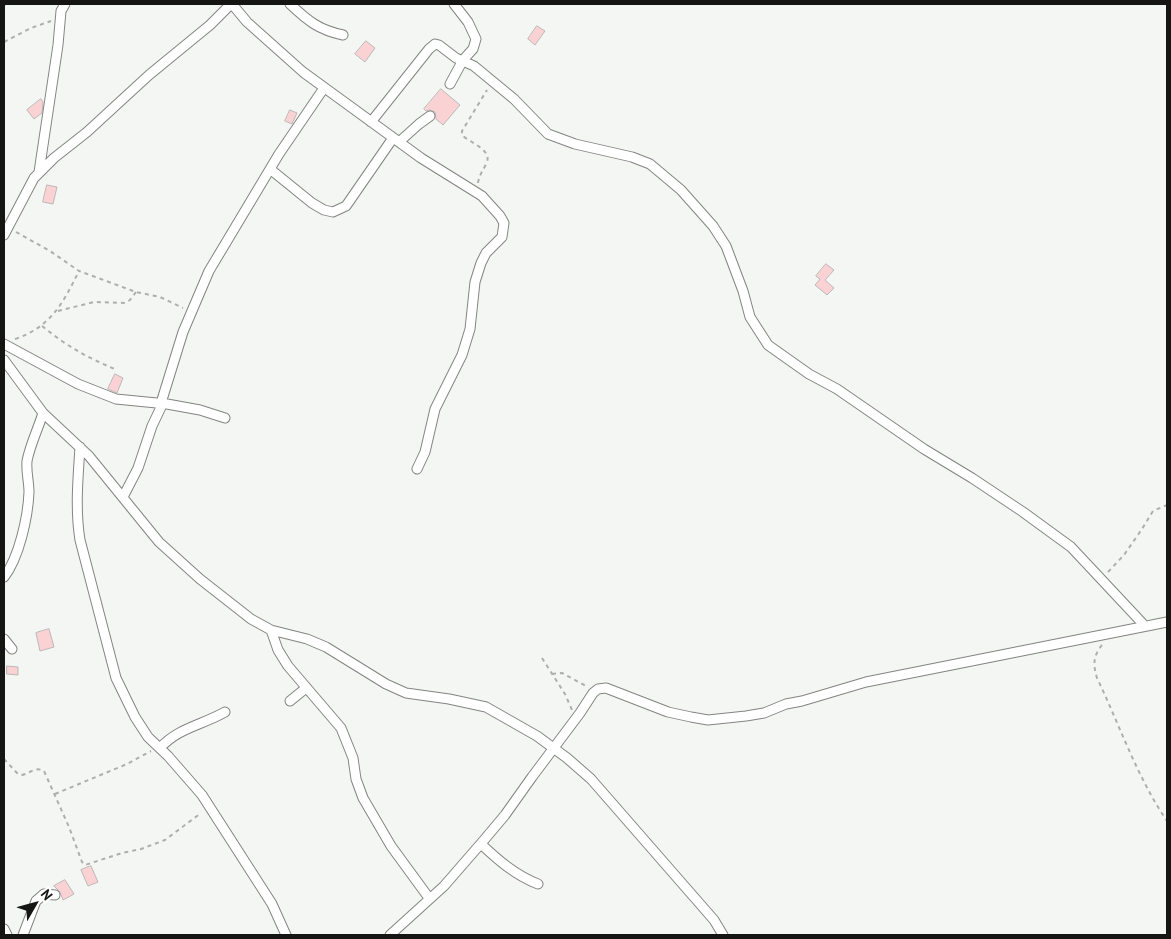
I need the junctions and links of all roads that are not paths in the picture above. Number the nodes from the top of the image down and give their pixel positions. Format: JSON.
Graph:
{"nodes":[{"id":1,"x":65,"y":4,"type":"edge"},
{"id":2,"x":232,"y":4,"type":"edge"},
{"id":3,"x":290,"y":4,"type":"edge"},
{"id":4,"x":456,"y":5,"type":"edge"},
{"id":5,"x":344,"y":35,"type":"dead end"},
{"id":6,"x":463,"y":60,"type":"junction"},
{"id":7,"x":450,"y":84,"type":"dead end"},
{"id":8,"x":324,"y":88,"type":"junction"},
{"id":9,"x":430,"y":116,"type":"dead end"},
{"id":10,"x":371,"y":122,"type":"junction"},
{"id":11,"x":396,"y":140,"type":"junction"},
{"id":12,"x":270,"y":169,"type":"junction"},
{"id":13,"x":39,"y":172,"type":"junction"},
{"id":14,"x":5,"y":231,"type":"edge"},
{"id":15,"x":8,"y":342,"type":"edge"},
{"id":16,"x":4,"y":360,"type":"edge"},
{"id":17,"x":162,"y":403,"type":"junction"},
{"id":18,"x":43,"y":414,"type":"junction"},
{"id":19,"x":225,"y":418,"type":"dead end"},
{"id":20,"x":80,"y":447,"type":"junction"},
{"id":21,"x":417,"y":469,"type":"dead end"},
{"id":22,"x":123,"y":496,"type":"junction"},
{"id":23,"x":4,"y":577,"type":"edge"},
{"id":24,"x":1167,"y":622,"type":"edge"},
{"id":25,"x":1145,"y":626,"type":"junction"},
{"id":26,"x":271,"y":630,"type":"junction"},
{"id":27,"x":4,"y":639,"type":"edge"},
{"id":28,"x":12,"y":649,"type":"dead end"},
{"id":29,"x":306,"y":688,"type":"junction"},
{"id":30,"x":290,"y":701,"type":"dead end"},
{"id":31,"x":225,"y":712,"type":"dead end"},
{"id":32,"x":160,"y":748,"type":"junction"},
{"id":33,"x":554,"y":749,"type":"junction"},
{"id":34,"x":481,"y":844,"type":"junction"},
{"id":35,"x":538,"y":884,"type":"dead end"},
{"id":36,"x":55,"y":895,"type":"dead end"},
{"id":37,"x":429,"y":898,"type":"junction"},
{"id":38,"x":4,"y":929,"type":"edge"},
{"id":39,"x":7,"y":935,"type":"edge"},
{"id":40,"x":24,"y":935,"type":"edge"},
{"id":41,"x":286,"y":935,"type":"edge"},
{"id":42,"x":390,"y":935,"type":"edge"},
{"id":43,"x":723,"y":935,"type":"edge"}],
"edges":[{"from":1,"to":13,"type":"street"},
{"from":2,"to":8,"type":"street"},
{"from":2,"to":13,"type":"street"},
{"from":3,"to":5,"type":"street"},
{"from":4,"to":6,"type":"street"},
{"from":6,"to":7,"type":"street"},
{"from":6,"to":10,"type":"street"},
{"from":6,"to":25,"type":"street"},
{"from":8,"to":10,"type":"street"},
{"from":8,"to":12,"type":"street"},
{"from":9,"to":11,"type":"street"},
{"from":10,"to":11,"type":"street"},
{"from":11,"to":12,"type":"street"},
{"from":11,"to":21,"type":"street"},
{"from":12,"to":17,"type":"street"},
{"from":13,"to":14,"type":"street"},
{"from":15,"to":17,"type":"street"},
{"from":16,"to":18,"type":"street"},
{"from":17,"to":19,"type":"street"},
{"from":17,"to":22,"type":"street"},
{"from":18,"to":20,"type":"street"},
{"from":18,"to":23,"type":"street"},
{"from":20,"to":22,"type":"street"},
{"from":20,"to":32,"type":"street"},
{"from":22,"to":26,"type":"street"},
{"from":24,"to":25,"type":"street"},
{"from":25,"to":33,"type":"street"},
{"from":26,"to":29,"type":"street"},
{"from":26,"to":33,"type":"street"},
{"from":27,"to":28,"type":"street"},
{"from":29,"to":30,"type":"street"},
{"from":29,"to":37,"type":"street"},
{"from":31,"to":32,"type":"street"},
{"from":32,"to":41,"type":"street"},
{"from":33,"to":34,"type":"street"},
{"from":33,"to":43,"type":"street"},
{"from":34,"to":35,"type":"street"},
{"from":34,"to":37,"type":"street"},
{"from":36,"to":40,"type":"street"},
{"from":37,"to":42,"type":"street"},
{"from":38,"to":39,"type":"street"}]}
